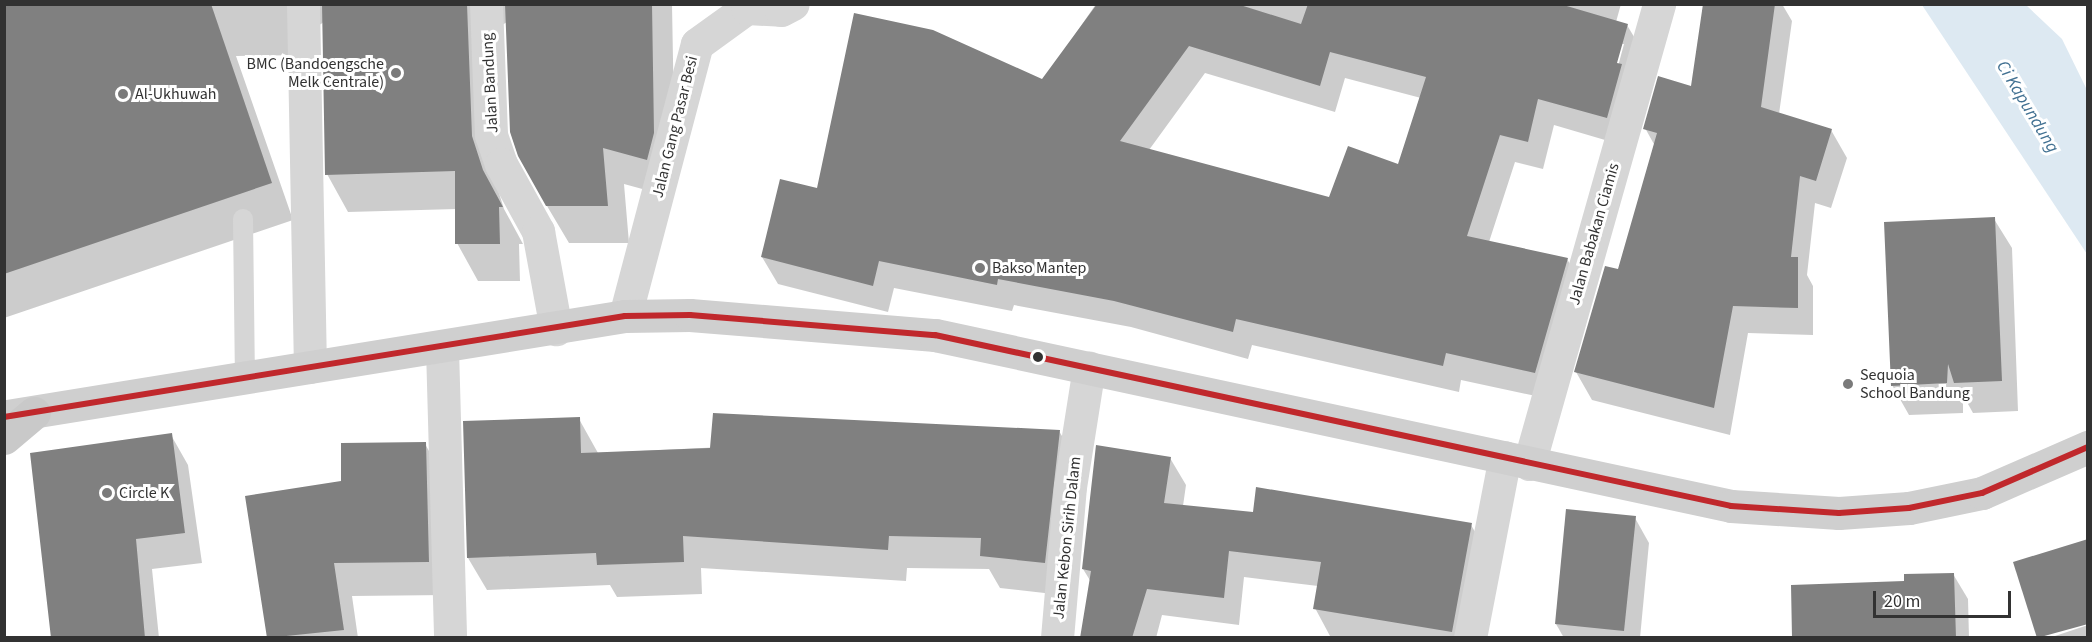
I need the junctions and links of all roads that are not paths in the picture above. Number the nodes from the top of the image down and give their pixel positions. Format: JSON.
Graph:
{"nodes":[{"id":1,"x":303,"y":4,"type":"edge"},
{"id":2,"x":486,"y":4,"type":"edge"},
{"id":3,"x":793,"y":4,"type":"edge"},
{"id":4,"x":1659,"y":4,"type":"edge"},
{"id":5,"x":243,"y":219,"type":"dead end"},
{"id":6,"x":625,"y":316,"type":"junction"},
{"id":7,"x":556,"y":329,"type":"junction"},
{"id":8,"x":442,"y":348,"type":"junction"},
{"id":9,"x":310,"y":367,"type":"junction"},
{"id":10,"x":1089,"y":367,"type":"junction"},
{"id":11,"x":245,"y":378,"type":"junction"},
{"id":12,"x":19,"y":415,"type":"edge"},
{"id":13,"x":4,"y":438,"type":"edge"},
{"id":14,"x":2088,"y":447,"type":"edge"},
{"id":15,"x":1517,"y":461,"type":"junction"},
{"id":16,"x":450,"y":638,"type":"edge"},
{"id":17,"x":1057,"y":638,"type":"edge"},
{"id":18,"x":1470,"y":638,"type":"edge"}],
"edges":[{"from":1,"to":9,"type":"street"},
{"from":2,"to":7,"type":"street","name":"Jalan Bandung"},
{"from":3,"to":6,"type":"street","name":"Jalan Gang Pasar Besi"},
{"from":4,"to":15,"type":"street","name":"Jalan Babakan Ciamis"},
{"from":5,"to":11,"type":"lane"},
{"from":6,"to":7,"type":"street"},
{"from":6,"to":10,"type":"street"},
{"from":7,"to":8,"type":"street"},
{"from":8,"to":9,"type":"street"},
{"from":8,"to":16,"type":"street"},
{"from":9,"to":11,"type":"street"},
{"from":10,"to":15,"type":"street"},
{"from":10,"to":17,"type":"street","name":"Jalan Kebon Sirih Dalam"},
{"from":11,"to":12,"type":"street"},
{"from":12,"to":13,"type":"main road"},
{"from":14,"to":15,"type":"street"},
{"from":15,"to":18,"type":"street","name":"Jalan Babakan Ciamis"}]}
